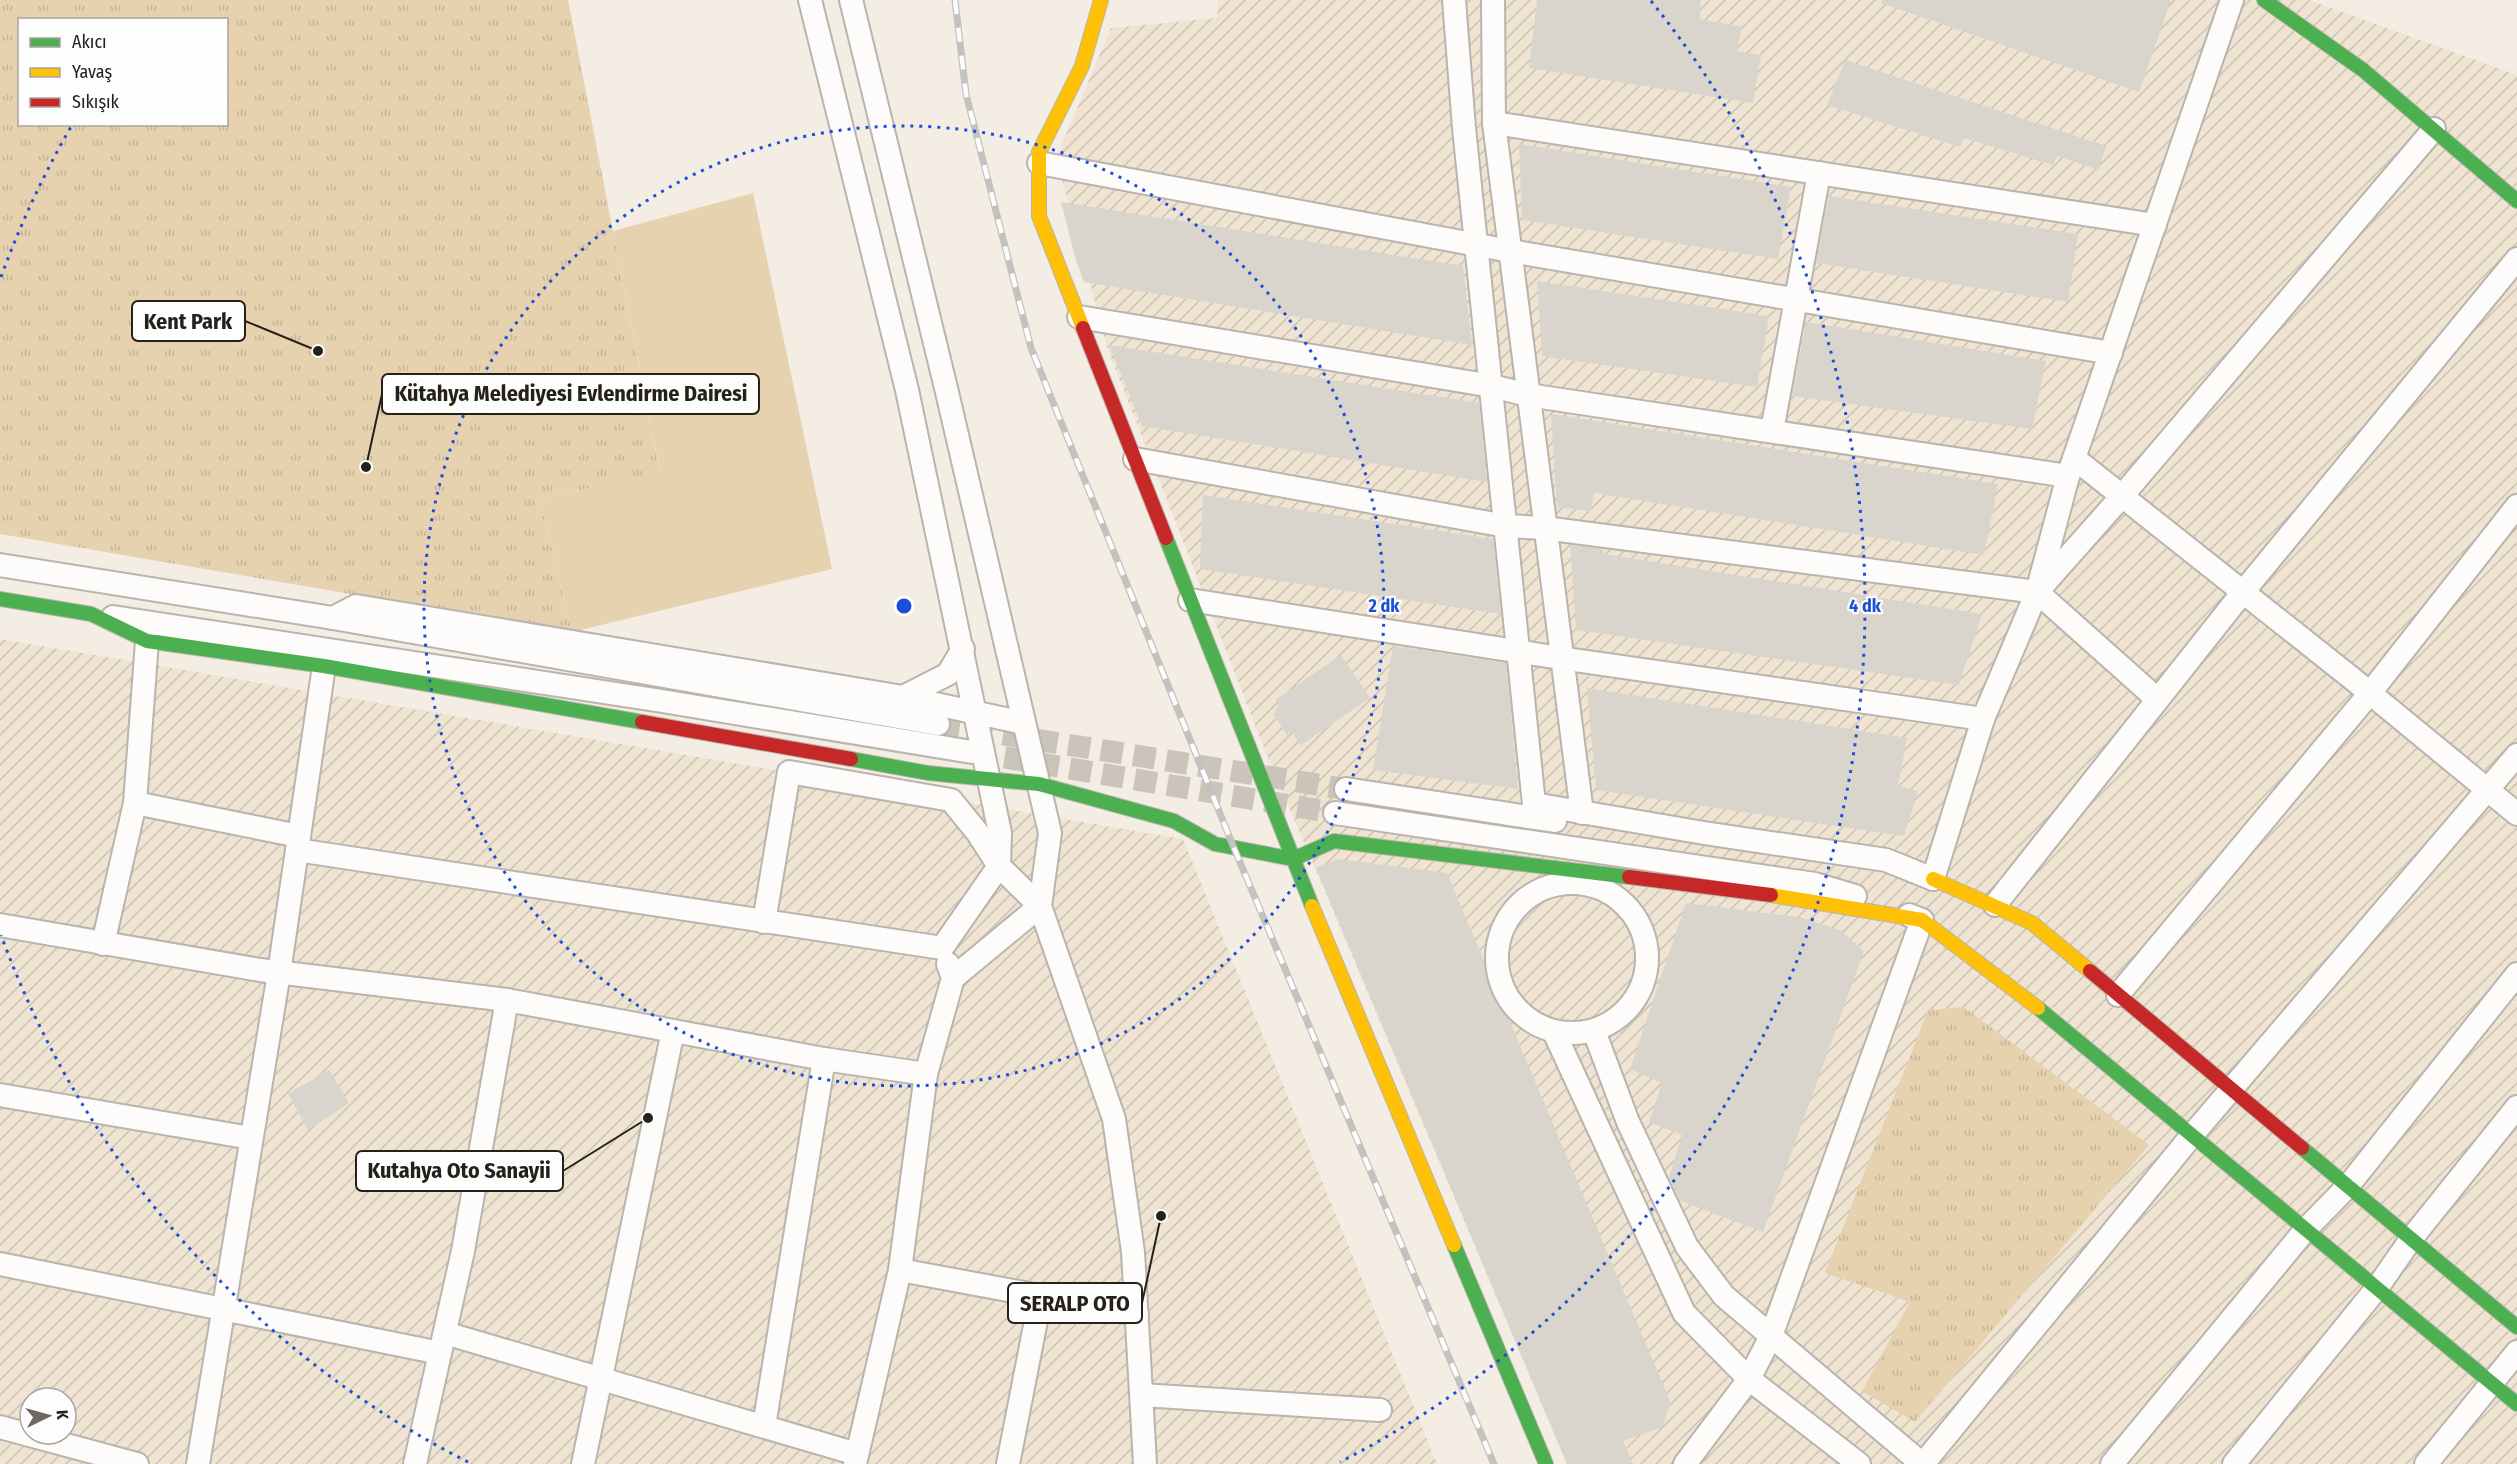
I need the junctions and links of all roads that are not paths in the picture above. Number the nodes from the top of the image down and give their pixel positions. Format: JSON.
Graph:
{"nodes":[{"id":1,"x":810,"y":0,"type":"edge"},
{"id":2,"x":852,"y":0,"type":"edge"},
{"id":3,"x":1101,"y":0,"type":"edge"},
{"id":4,"x":1454,"y":0,"type":"edge"},
{"id":5,"x":1493,"y":0,"type":"edge"},
{"id":6,"x":2232,"y":0,"type":"edge"},
{"id":7,"x":2264,"y":0,"type":"edge"},
{"id":8,"x":1494,"y":123,"type":"junction"},
{"id":9,"x":2434,"y":129,"type":"junction"},
{"id":10,"x":1039,"y":163,"type":"junction"},
{"id":11,"x":1819,"y":173,"type":"junction"},
{"id":12,"x":2517,"y":201,"type":"edge"},
{"id":13,"x":2155,"y":225,"type":"junction"},
{"id":14,"x":1476,"y":244,"type":"junction"},
{"id":15,"x":1510,"y":252,"type":"junction"},
{"id":16,"x":2517,"y":259,"type":"edge"},
{"id":17,"x":1796,"y":300,"type":"junction"},
{"id":18,"x":1079,"y":317,"type":"junction"},
{"id":19,"x":2110,"y":352,"type":"junction"},
{"id":20,"x":1492,"y":386,"type":"junction"},
{"id":21,"x":1528,"y":395,"type":"junction"},
{"id":22,"x":1772,"y":431,"type":"junction"},
{"id":23,"x":1135,"y":459,"type":"junction"},
{"id":24,"x":2071,"y":467,"type":"junction"},
{"id":25,"x":2122,"y":496,"type":"junction"},
{"id":26,"x":2517,"y":506,"type":"edge"},
{"id":27,"x":1506,"y":526,"type":"junction"},
{"id":28,"x":1544,"y":528,"type":"junction"},
{"id":29,"x":0,"y":565,"type":"edge"},
{"id":30,"x":2037,"y":592,"type":"junction"},
{"id":31,"x":2243,"y":592,"type":"junction"},
{"id":32,"x":0,"y":599,"type":"edge"},
{"id":33,"x":1190,"y":600,"type":"junction"},
{"id":34,"x":91,"y":614,"type":"junction"},
{"id":35,"x":333,"y":618,"type":"junction"},
{"id":36,"x":147,"y":641,"type":"junction"},
{"id":37,"x":963,"y":649,"type":"junction"},
{"id":38,"x":1520,"y":651,"type":"junction"},
{"id":39,"x":1560,"y":658,"type":"junction"},
{"id":40,"x":324,"y":666,"type":"junction"},
{"id":41,"x":2370,"y":693,"type":"junction"},
{"id":42,"x":903,"y":697,"type":"junction"},
{"id":43,"x":2157,"y":699,"type":"junction"},
{"id":44,"x":976,"y":713,"type":"junction"},
{"id":45,"x":1983,"y":719,"type":"junction"},
{"id":46,"x":1024,"y":723,"type":"junction"},
{"id":47,"x":938,"y":724,"type":"tunnel mouth"},
{"id":48,"x":972,"y":752,"type":"tunnel mouth"},
{"id":49,"x":2517,"y":755,"type":"edge"},
{"id":50,"x":989,"y":780,"type":"junction"},
{"id":51,"x":1039,"y":784,"type":"junction"},
{"id":52,"x":1346,"y":789,"type":"tunnel mouth"},
{"id":53,"x":2488,"y":790,"type":"junction"},
{"id":54,"x":135,"y":803,"type":"junction"},
{"id":55,"x":1335,"y":813,"type":"tunnel mouth"},
{"id":56,"x":1582,"y":813,"type":"junction"},
{"id":57,"x":2517,"y":814,"type":"edge"},
{"id":58,"x":298,"y":843,"type":"junction"},
{"id":59,"x":1293,"y":859,"type":"junction"},
{"id":60,"x":999,"y":866,"type":"junction"},
{"id":61,"x":1933,"y":879,"type":"junction"},
{"id":62,"x":1995,"y":905,"type":"junction"},
{"id":63,"x":1040,"y":906,"type":"junction"},
{"id":64,"x":1922,"y":920,"type":"junction"},
{"id":65,"x":764,"y":922,"type":"junction"},
{"id":66,"x":0,"y":925,"type":"edge"},
{"id":67,"x":103,"y":944,"type":"junction"},
{"id":68,"x":942,"y":948,"type":"junction"},
{"id":69,"x":279,"y":973,"type":"junction"},
{"id":70,"x":2517,"y":974,"type":"edge"},
{"id":71,"x":953,"y":978,"type":"junction"},
{"id":72,"x":2118,"y":995,"type":"junction"},
{"id":73,"x":507,"y":1000,"type":"junction"},
{"id":74,"x":673,"y":1031,"type":"junction"},
{"id":75,"x":1594,"y":1031,"type":"junction"},
{"id":76,"x":1554,"y":1032,"type":"junction"},
{"id":77,"x":824,"y":1059,"type":"junction"},
{"id":78,"x":926,"y":1074,"type":"junction"},
{"id":79,"x":2230,"y":1089,"type":"junction"},
{"id":80,"x":0,"y":1095,"type":"edge"},
{"id":81,"x":2517,"y":1107,"type":"edge"},
{"id":82,"x":2193,"y":1134,"type":"junction"},
{"id":83,"x":252,"y":1138,"type":"junction"},
{"id":84,"x":2348,"y":1186,"type":"junction"},
{"id":85,"x":2306,"y":1229,"type":"junction"},
{"id":86,"x":2411,"y":1239,"type":"junction"},
{"id":87,"x":0,"y":1263,"type":"edge"},
{"id":88,"x":900,"y":1270,"type":"junction"},
{"id":89,"x":2377,"y":1288,"type":"junction"},
{"id":90,"x":1041,"y":1295,"type":"junction"},
{"id":91,"x":223,"y":1308,"type":"junction"},
{"id":92,"x":1137,"y":1314,"type":"junction"},
{"id":93,"x":2517,"y":1327,"type":"edge"},
{"id":94,"x":1771,"y":1336,"type":"junction"},
{"id":95,"x":443,"y":1343,"type":"junction"},
{"id":96,"x":2517,"y":1352,"type":"edge"},
{"id":97,"x":602,"y":1379,"type":"junction"},
{"id":98,"x":1749,"y":1379,"type":"junction"},
{"id":99,"x":2491,"y":1383,"type":"junction"},
{"id":100,"x":1142,"y":1395,"type":"junction"},
{"id":101,"x":2517,"y":1404,"type":"edge"},
{"id":102,"x":1380,"y":1410,"type":"dead end"},
{"id":103,"x":764,"y":1426,"type":"junction"},
{"id":104,"x":0,"y":1427,"type":"edge"},
{"id":105,"x":856,"y":1459,"type":"edge"},
{"id":106,"x":136,"y":1464,"type":"edge"},
{"id":107,"x":198,"y":1464,"type":"edge"},
{"id":108,"x":415,"y":1464,"type":"edge"},
{"id":109,"x":583,"y":1464,"type":"edge"},
{"id":110,"x":1008,"y":1464,"type":"edge"},
{"id":111,"x":1145,"y":1464,"type":"edge"},
{"id":112,"x":1546,"y":1464,"type":"edge"},
{"id":113,"x":1685,"y":1464,"type":"edge"},
{"id":114,"x":1859,"y":1464,"type":"edge"},
{"id":115,"x":1922,"y":1464,"type":"edge"},
{"id":116,"x":2112,"y":1464,"type":"edge"},
{"id":117,"x":2234,"y":1464,"type":"edge"},
{"id":118,"x":2426,"y":1464,"type":"edge"}],
"edges":[{"from":1,"to":37,"type":"street"},
{"from":2,"to":46,"type":"street"},
{"from":3,"to":10,"type":"street"},
{"from":4,"to":14,"type":"street"},
{"from":5,"to":8,"type":"street"},
{"from":6,"to":13,"type":"street"},
{"from":7,"to":9,"type":"street"},
{"from":8,"to":11,"type":"street"},
{"from":8,"to":15,"type":"street"},
{"from":9,"to":12,"type":"street"},
{"from":9,"to":25,"type":"street"},
{"from":10,"to":14,"type":"street"},
{"from":10,"to":18,"type":"street"},
{"from":11,"to":13,"type":"street"},
{"from":11,"to":17,"type":"street"},
{"from":13,"to":19,"type":"street"},
{"from":14,"to":15,"type":"street"},
{"from":14,"to":20,"type":"street"},
{"from":15,"to":17,"type":"street"},
{"from":15,"to":21,"type":"street"},
{"from":16,"to":31,"type":"street"},
{"from":17,"to":19,"type":"street"},
{"from":17,"to":22,"type":"street"},
{"from":18,"to":20,"type":"street"},
{"from":18,"to":23,"type":"street"},
{"from":19,"to":24,"type":"street"},
{"from":20,"to":21,"type":"street"},
{"from":20,"to":27,"type":"street"},
{"from":21,"to":22,"type":"street"},
{"from":21,"to":28,"type":"street"},
{"from":22,"to":24,"type":"street"},
{"from":23,"to":27,"type":"street"},
{"from":23,"to":33,"type":"street"},
{"from":24,"to":25,"type":"street"},
{"from":24,"to":30,"type":"street"},
{"from":25,"to":30,"type":"street"},
{"from":25,"to":31,"type":"street"},
{"from":26,"to":41,"type":"street"},
{"from":27,"to":28,"type":"street"},
{"from":27,"to":38,"type":"street"},
{"from":28,"to":30,"type":"street"},
{"from":28,"to":39,"type":"street"},
{"from":29,"to":35,"type":"street"},
{"from":30,"to":43,"type":"street"},
{"from":30,"to":45,"type":"street"},
{"from":31,"to":41,"type":"street"},
{"from":31,"to":43,"type":"street"},
{"from":32,"to":34,"type":"street"},
{"from":33,"to":38,"type":"street"},
{"from":33,"to":59,"type":"street"},
{"from":34,"to":36,"type":"street"},
{"from":34,"to":48,"type":"street"},
{"from":35,"to":42,"type":"street"},
{"from":35,"to":47,"type":"street"},
{"from":36,"to":40,"type":"street"},
{"from":36,"to":54,"type":"street"},
{"from":37,"to":42,"type":"street"},
{"from":37,"to":44,"type":"street"},
{"from":38,"to":39,"type":"street"},
{"from":38,"to":56,"type":"street"},
{"from":39,"to":45,"type":"street"},
{"from":39,"to":56,"type":"street"},
{"from":40,"to":50,"type":"street"},
{"from":40,"to":58,"type":"street"},
{"from":41,"to":53,"type":"street"},
{"from":41,"to":72,"type":"street"},
{"from":42,"to":44,"type":"street"},
{"from":43,"to":62,"type":"street"},
{"from":44,"to":46,"type":"street"},
{"from":44,"to":50,"type":"street"},
{"from":45,"to":61,"type":"street"},
{"from":46,"to":51,"type":"street"},
{"from":49,"to":53,"type":"street"},
{"from":50,"to":51,"type":"street"},
{"from":50,"to":60,"type":"street"},
{"from":51,"to":59,"type":"street"},
{"from":51,"to":63,"type":"street"},
{"from":52,"to":61,"type":"street"},
{"from":53,"to":57,"type":"street"},
{"from":53,"to":79,"type":"street"},
{"from":54,"to":58,"type":"street"},
{"from":54,"to":67,"type":"street"},
{"from":55,"to":64,"type":"street"},
{"from":56,"to":61,"type":"street"},
{"from":58,"to":65,"type":"street"},
{"from":58,"to":69,"type":"street"},
{"from":59,"to":64,"type":"street"},
{"from":59,"to":112,"type":"street"},
{"from":60,"to":63,"type":"street"},
{"from":60,"to":65,"type":"street"},
{"from":60,"to":68,"type":"street"},
{"from":61,"to":62,"type":"street"},
{"from":62,"to":72,"type":"street"},
{"from":63,"to":71,"type":"street"},
{"from":63,"to":92,"type":"street"},
{"from":64,"to":82,"type":"street"},
{"from":64,"to":94,"type":"street"},
{"from":65,"to":68,"type":"street"},
{"from":66,"to":67,"type":"street"},
{"from":67,"to":69,"type":"street"},
{"from":68,"to":71,"type":"street"},
{"from":69,"to":73,"type":"street"},
{"from":69,"to":83,"type":"street"},
{"from":70,"to":84,"type":"street"},
{"from":71,"to":78,"type":"street"},
{"from":72,"to":79,"type":"street"},
{"from":73,"to":74,"type":"street"},
{"from":73,"to":95,"type":"street"},
{"from":74,"to":77,"type":"street"},
{"from":74,"to":97,"type":"street"},
{"from":75,"to":76,"type":"street"},
{"from":75,"to":76,"type":"street"},
{"from":75,"to":94,"type":"street"},
{"from":76,"to":98,"type":"street"},
{"from":77,"to":78,"type":"street"},
{"from":77,"to":103,"type":"street"},
{"from":78,"to":88,"type":"street"},
{"from":79,"to":82,"type":"street"},
{"from":79,"to":84,"type":"street"},
{"from":80,"to":83,"type":"street"},
{"from":81,"to":86,"type":"street"},
{"from":82,"to":85,"type":"street"},
{"from":82,"to":115,"type":"street"},
{"from":83,"to":91,"type":"street"},
{"from":84,"to":85,"type":"street"},
{"from":84,"to":86,"type":"street"},
{"from":85,"to":89,"type":"street"},
{"from":85,"to":116,"type":"street"},
{"from":86,"to":89,"type":"street"},
{"from":86,"to":93,"type":"street"},
{"from":87,"to":91,"type":"street"},
{"from":88,"to":90,"type":"street"},
{"from":88,"to":105,"type":"street"},
{"from":89,"to":99,"type":"street"},
{"from":89,"to":117,"type":"street"},
{"from":90,"to":92,"type":"street"},
{"from":90,"to":110,"type":"street"},
{"from":91,"to":95,"type":"street"},
{"from":91,"to":107,"type":"street"},
{"from":92,"to":100,"type":"street"},
{"from":94,"to":98,"type":"street"},
{"from":94,"to":115,"type":"street"},
{"from":95,"to":97,"type":"street"},
{"from":95,"to":108,"type":"street"},
{"from":96,"to":99,"type":"street"},
{"from":97,"to":103,"type":"street"},
{"from":97,"to":109,"type":"street"},
{"from":98,"to":113,"type":"street"},
{"from":98,"to":114,"type":"street"},
{"from":99,"to":101,"type":"street"},
{"from":99,"to":118,"type":"street"},
{"from":100,"to":102,"type":"street"},
{"from":100,"to":111,"type":"street"},
{"from":103,"to":105,"type":"street"},
{"from":104,"to":106,"type":"street"}]}
